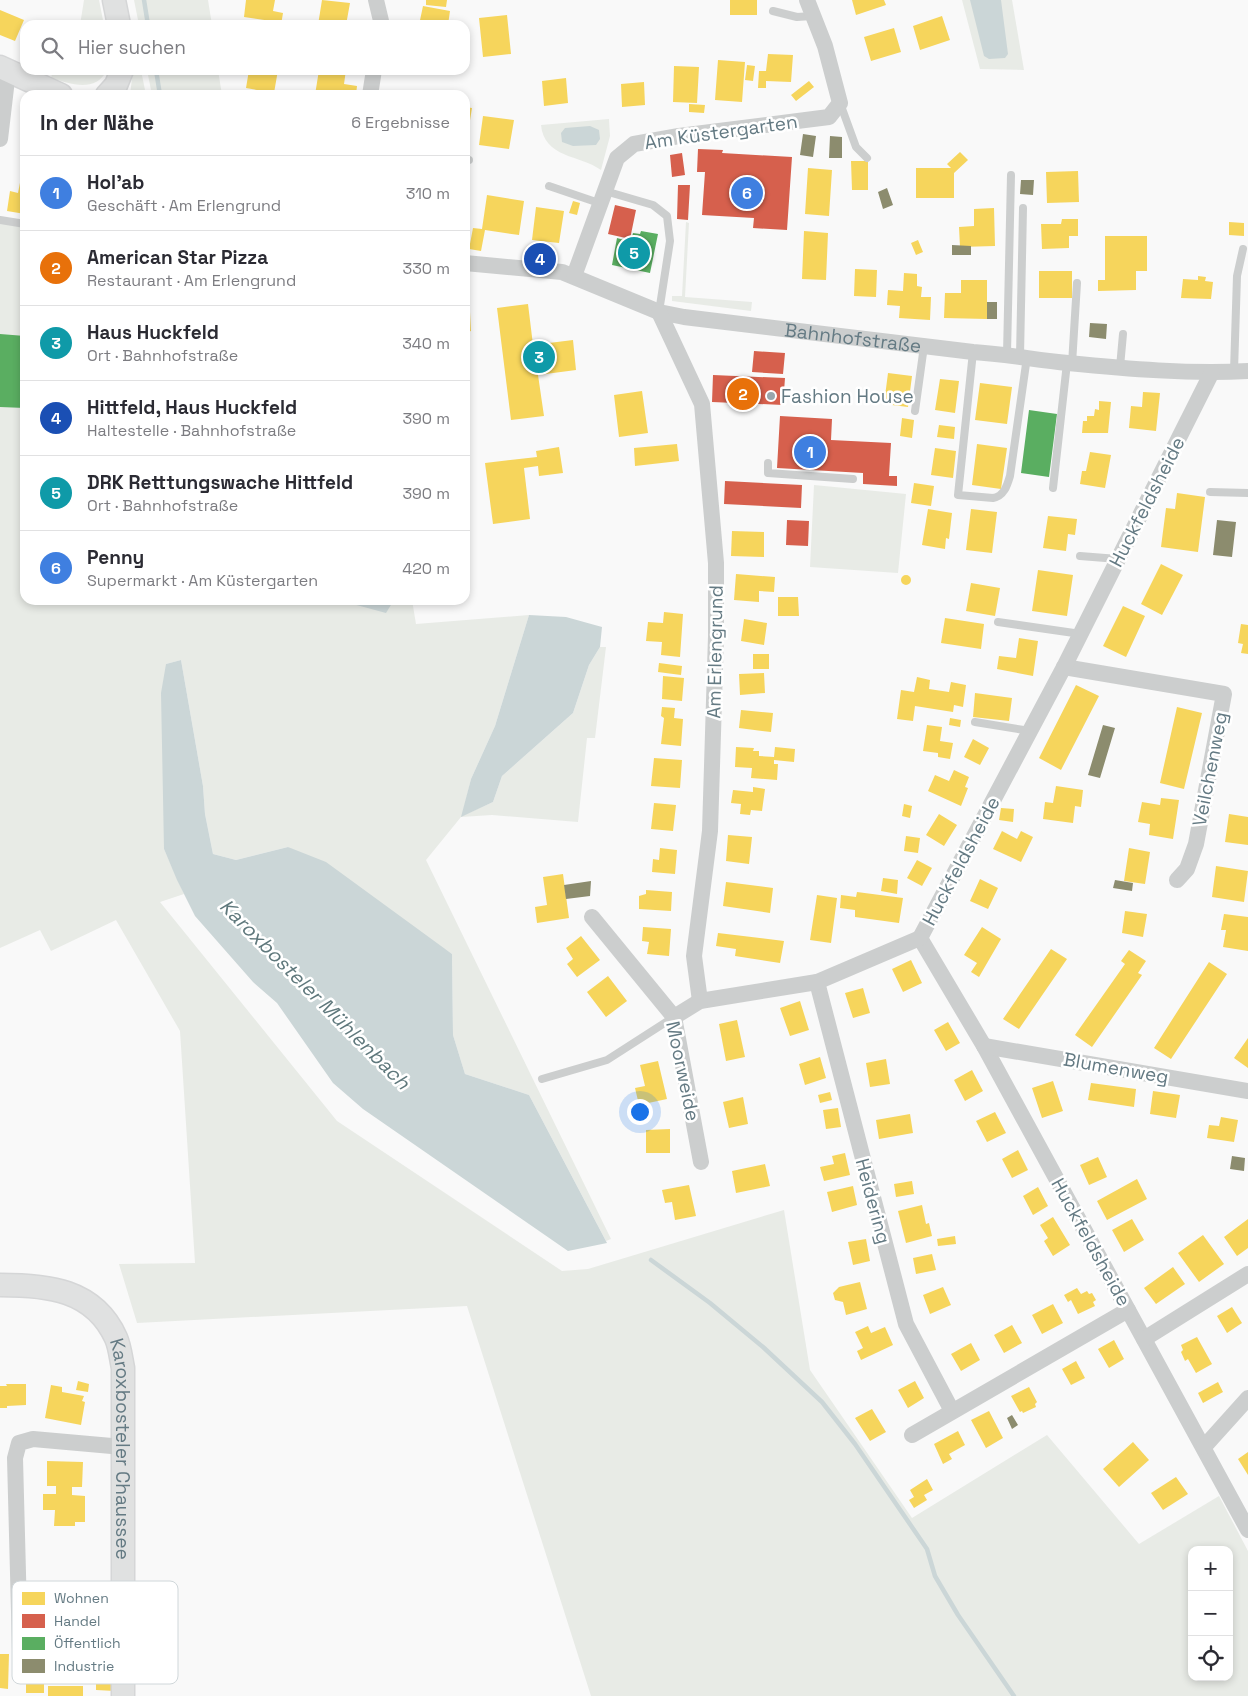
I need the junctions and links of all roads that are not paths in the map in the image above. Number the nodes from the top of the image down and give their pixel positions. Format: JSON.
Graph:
{"nodes":[{"id":1,"x":114,"y":0,"type":"edge"},
{"id":2,"x":376,"y":0,"type":"edge"},
{"id":3,"x":810,"y":8,"type":"edge"},
{"id":4,"x":773,"y":11,"type":"dead end"},
{"id":5,"x":118,"y":20,"type":"edge"},
{"id":6,"x":381,"y":20,"type":"edge"},
{"id":7,"x":4,"y":69,"type":"edge"},
{"id":8,"x":121,"y":75,"type":"edge"},
{"id":9,"x":373,"y":75,"type":"edge"},
{"id":10,"x":50,"y":90,"type":"edge"},
{"id":11,"x":112,"y":90,"type":"edge"},
{"id":12,"x":371,"y":90,"type":"edge"},
{"id":13,"x":840,"y":103,"type":"junction"},
{"id":14,"x":0,"y":139,"type":"edge"},
{"id":15,"x":867,"y":158,"type":"dead end"},
{"id":16,"x":1011,"y":175,"type":"dead end"},
{"id":17,"x":549,"y":186,"type":"dead end"},
{"id":18,"x":601,"y":197,"type":"junction"},
{"id":19,"x":1024,"y":208,"type":"dead end"},
{"id":20,"x":0,"y":220,"type":"edge"},
{"id":21,"x":20,"y":223,"type":"edge"},
{"id":22,"x":1243,"y":249,"type":"dead end"},
{"id":23,"x":470,"y":263,"type":"edge"},
{"id":24,"x":574,"y":276,"type":"junction"},
{"id":25,"x":1077,"y":283,"type":"dead end"},
{"id":26,"x":659,"y":312,"type":"junction"},
{"id":27,"x":1123,"y":334,"type":"dead end"},
{"id":28,"x":924,"y":346,"type":"junction"},
{"id":29,"x":973,"y":352,"type":"junction"},
{"id":30,"x":1018,"y":356,"type":"junction"},
{"id":31,"x":1070,"y":364,"type":"junction"},
{"id":32,"x":1120,"y":367,"type":"junction"},
{"id":33,"x":1241,"y":371,"type":"edge"},
{"id":34,"x":1212,"y":372,"type":"junction"},
{"id":35,"x":915,"y":411,"type":"dead end"},
{"id":36,"x":768,"y":463,"type":"dead end"},
{"id":37,"x":852,"y":479,"type":"dead end"},
{"id":38,"x":1053,"y":488,"type":"dead end"},
{"id":39,"x":1210,"y":492,"type":"dead end"},
{"id":40,"x":1248,"y":493,"type":"edge"},
{"id":41,"x":1080,"y":556,"type":"dead end"},
{"id":42,"x":1118,"y":559,"type":"junction"},
{"id":43,"x":998,"y":622,"type":"dead end"},
{"id":44,"x":1081,"y":634,"type":"junction"},
{"id":45,"x":1064,"y":667,"type":"junction"},
{"id":46,"x":975,"y":722,"type":"dead end"},
{"id":47,"x":1030,"y":731,"type":"junction"},
{"id":48,"x":1177,"y":880,"type":"dead end"},
{"id":49,"x":592,"y":917,"type":"dead end"},
{"id":50,"x":920,"y":938,"type":"junction"},
{"id":51,"x":816,"y":982,"type":"junction"},
{"id":52,"x":700,"y":1001,"type":"junction"},
{"id":53,"x":674,"y":1017,"type":"junction"},
{"id":54,"x":984,"y":1046,"type":"junction"},
{"id":55,"x":542,"y":1079,"type":"dead end"},
{"id":56,"x":1248,"y":1090,"type":"edge"},
{"id":57,"x":701,"y":1162,"type":"dead end"},
{"id":58,"x":1248,"y":1274,"type":"edge"},
{"id":59,"x":0,"y":1285,"type":"edge"},
{"id":60,"x":1128,"y":1310,"type":"junction"},
{"id":61,"x":1144,"y":1339,"type":"junction"},
{"id":62,"x":1248,"y":1398,"type":"edge"},
{"id":63,"x":952,"y":1411,"type":"junction"},
{"id":64,"x":912,"y":1436,"type":"dead end"},
{"id":65,"x":123,"y":1447,"type":"junction"},
{"id":66,"x":1204,"y":1447,"type":"junction"},
{"id":67,"x":1248,"y":1530,"type":"edge"},
{"id":68,"x":18,"y":1581,"type":"edge"},
{"id":69,"x":123,"y":1581,"type":"edge"}],
"edges":[{"from":1,"to":5,"type":"street"},
{"from":2,"to":6,"type":"street"},
{"from":3,"to":4,"type":"lane"},
{"from":3,"to":13,"type":"street"},
{"from":7,"to":10,"type":"street"},
{"from":7,"to":14,"type":"street"},
{"from":8,"to":11,"type":"street"},
{"from":9,"to":12,"type":"street"},
{"from":13,"to":15,"type":"lane"},
{"from":13,"to":18,"type":"street","name":"Am Küstergarten"},
{"from":16,"to":30,"type":"lane"},
{"from":17,"to":18,"type":"lane"},
{"from":18,"to":24,"type":"street","name":"Am Küstergarten"},
{"from":18,"to":26,"type":"lane"},
{"from":19,"to":30,"type":"lane"},
{"from":20,"to":21,"type":"lane"},
{"from":22,"to":33,"type":"lane"},
{"from":23,"to":24,"type":"street","name":"Bahnhofstraße"},
{"from":24,"to":26,"type":"street","name":"Bahnhofstraße"},
{"from":25,"to":31,"type":"lane"},
{"from":26,"to":28,"type":"street","name":"Bahnhofstraße"},
{"from":26,"to":52,"type":"street","name":"Am Erlengrund"},
{"from":27,"to":32,"type":"lane"},
{"from":28,"to":29,"type":"street","name":"Bahnhofstraße"},
{"from":28,"to":35,"type":"lane"},
{"from":29,"to":30,"type":"street","name":"Bahnhofstraße"},
{"from":29,"to":30,"type":"lane"},
{"from":30,"to":31,"type":"street","name":"Bahnhofstraße"},
{"from":31,"to":32,"type":"street","name":"Bahnhofstraße"},
{"from":31,"to":38,"type":"lane"},
{"from":32,"to":34,"type":"street","name":"Bahnhofstraße"},
{"from":33,"to":34,"type":"street","name":"Bahnhofstraße"},
{"from":34,"to":42,"type":"street","name":"Huckfeldsheide"},
{"from":36,"to":37,"type":"lane"},
{"from":39,"to":40,"type":"lane"},
{"from":41,"to":42,"type":"lane"},
{"from":42,"to":44,"type":"street","name":"Huckfeldsheide"},
{"from":43,"to":44,"type":"lane"},
{"from":44,"to":45,"type":"street","name":"Huckfeldsheide"},
{"from":45,"to":47,"type":"street","name":"Huckfeldsheide"},
{"from":45,"to":48,"type":"street","name":"Veilchenweg"},
{"from":46,"to":47,"type":"lane"},
{"from":47,"to":50,"type":"street","name":"Huckfeldsheide"},
{"from":49,"to":53,"type":"street","name":"Moorweide"},
{"from":50,"to":51,"type":"street"},
{"from":50,"to":54,"type":"street","name":"Huckfeldsheide"},
{"from":51,"to":52,"type":"street"},
{"from":51,"to":63,"type":"street","name":"Heidering"},
{"from":52,"to":53,"type":"street"},
{"from":53,"to":55,"type":"lane"},
{"from":53,"to":57,"type":"street","name":"Moorweide"},
{"from":54,"to":56,"type":"street","name":"Blumenweg"},
{"from":54,"to":60,"type":"street","name":"Huckfeldsheide"},
{"from":58,"to":61,"type":"street"},
{"from":59,"to":65,"type":"street","name":"Karoxbosteler Chaussee"},
{"from":60,"to":61,"type":"street","name":"Huckfeldsheide"},
{"from":60,"to":63,"type":"street"},
{"from":61,"to":66,"type":"street","name":"Huckfeldsheide"},
{"from":62,"to":66,"type":"street"},
{"from":63,"to":64,"type":"street"},
{"from":65,"to":68,"type":"street"},
{"from":65,"to":69,"type":"street","name":"Karoxbosteler Chaussee"},
{"from":66,"to":67,"type":"street","name":"Huckfeldsheide"}]}
